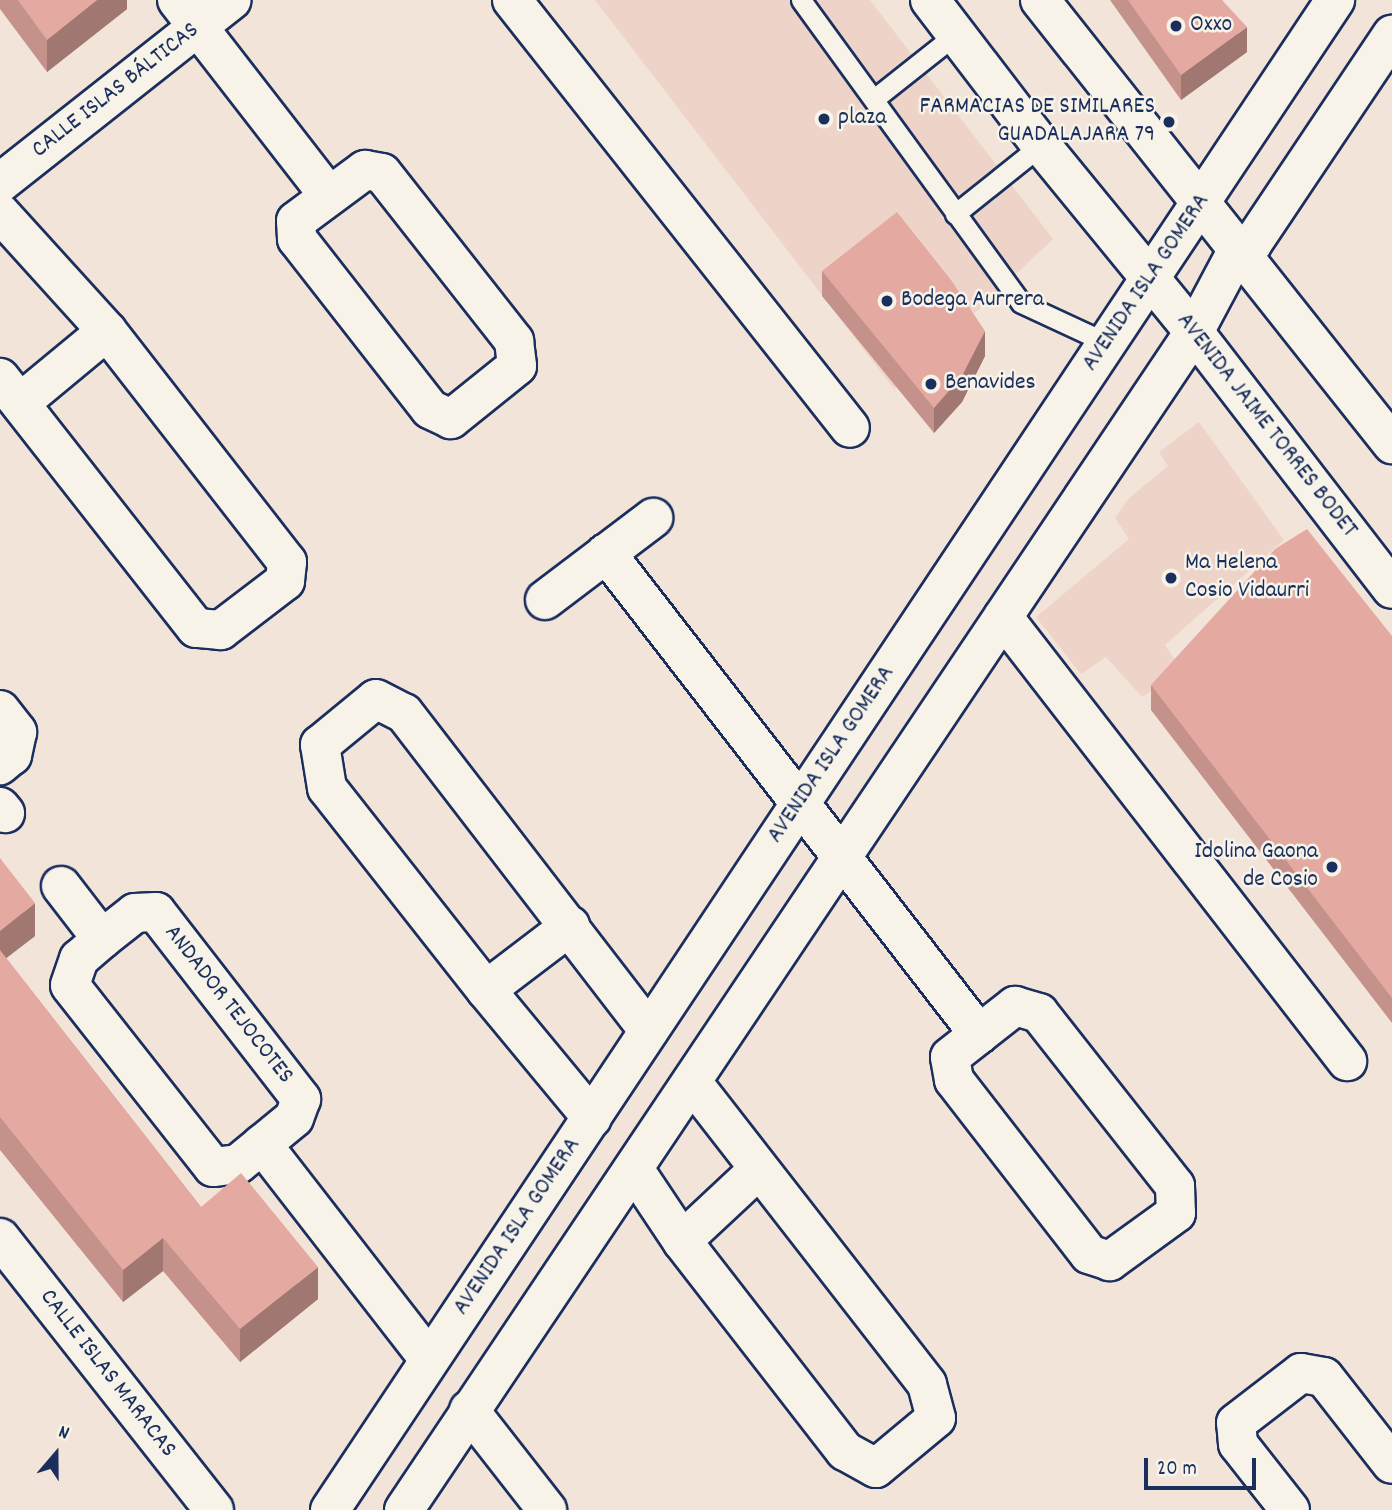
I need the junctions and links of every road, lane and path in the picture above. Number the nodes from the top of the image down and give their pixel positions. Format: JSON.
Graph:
{"nodes":[{"id":1,"x":232,"y":0,"type":"edge"},
{"id":2,"x":512,"y":0,"type":"edge"},
{"id":3,"x":801,"y":0,"type":"edge"},
{"id":4,"x":929,"y":0,"type":"edge"},
{"id":5,"x":1040,"y":0,"type":"edge"},
{"id":6,"x":1335,"y":0,"type":"edge"},
{"id":7,"x":188,"y":13,"type":"edge"},
{"id":8,"x":956,"y":34,"type":"junction"},
{"id":9,"x":1392,"y":35,"type":"edge"},
{"id":10,"x":874,"y":99,"type":"junction"},
{"id":11,"x":1041,"y":145,"type":"junction"},
{"id":12,"x":0,"y":183,"type":"edge"},
{"id":13,"x":329,"y":196,"type":"junction"},
{"id":14,"x":1201,"y":201,"type":"junction"},
{"id":15,"x":0,"y":213,"type":"edge"},
{"id":16,"x":955,"y":214,"type":"junction"},
{"id":17,"x":1237,"y":251,"type":"junction"},
{"id":18,"x":1151,"y":277,"type":"junction"},
{"id":19,"x":107,"y":331,"type":"junction"},
{"id":20,"x":1194,"y":332,"type":"junction"},
{"id":21,"x":1107,"y":343,"type":"junction"},
{"id":22,"x":10,"y":391,"type":"edge"},
{"id":23,"x":850,"y":428,"type":"dead end"},
{"id":24,"x":1392,"y":444,"type":"edge"},
{"id":25,"x":653,"y":518,"type":"dead end"},
{"id":26,"x":606,"y":553,"type":"junction"},
{"id":27,"x":1392,"y":589,"type":"edge"},
{"id":28,"x":545,"y":600,"type":"dead end"},
{"id":29,"x":1003,"y":617,"type":"junction"},
{"id":30,"x":0,"y":710,"type":"edge"},
{"id":31,"x":0,"y":765,"type":"edge"},
{"id":32,"x":800,"y":803,"type":"junction"},
{"id":33,"x":841,"y":856,"type":"junction"},
{"id":34,"x":61,"y":886,"type":"dead end"},
{"id":35,"x":570,"y":926,"type":"junction"},
{"id":36,"x":102,"y":939,"type":"junction"},
{"id":37,"x":486,"y":990,"type":"junction"},
{"id":38,"x":649,"y":1031,"type":"junction"},
{"id":39,"x":979,"y":1034,"type":"junction"},
{"id":40,"x":1347,"y":1061,"type":"dead end"},
{"id":41,"x":692,"y":1082,"type":"junction"},
{"id":42,"x":592,"y":1118,"type":"junction"},
{"id":43,"x":262,"y":1144,"type":"junction"},
{"id":44,"x":759,"y":1168,"type":"junction"},
{"id":45,"x":634,"y":1169,"type":"junction"},
{"id":46,"x":0,"y":1238,"type":"edge"},
{"id":47,"x":682,"y":1241,"type":"junction"},
{"id":48,"x":429,"y":1359,"type":"junction"},
{"id":49,"x":469,"y":1410,"type":"junction"},
{"id":50,"x":1392,"y":1464,"type":"edge"},
{"id":51,"x":214,"y":1510,"type":"edge"},
{"id":52,"x":330,"y":1510,"type":"edge"},
{"id":53,"x":404,"y":1510,"type":"edge"},
{"id":54,"x":547,"y":1510,"type":"edge"},
{"id":55,"x":1290,"y":1510,"type":"edge"}],
"edges":[{"from":1,"to":7,"type":"street","name":"CALLE ISLAS BÁLTICAS"},
{"from":2,"to":23,"type":"street"},
{"from":3,"to":10,"type":"lane"},
{"from":4,"to":8,"type":"street","name":"AVENIDA JAIME TORRES BODET"},
{"from":5,"to":14,"type":"street"},
{"from":6,"to":14,"type":"street","name":"AVENIDA ISLA GOMERA"},
{"from":7,"to":12,"type":"street","name":"CALLE ISLAS BÁLTICAS"},
{"from":7,"to":13,"type":"street"},
{"from":8,"to":10,"type":"lane"},
{"from":8,"to":11,"type":"street","name":"AVENIDA JAIME TORRES BODET"},
{"from":9,"to":17,"type":"street"},
{"from":10,"to":16,"type":"lane"},
{"from":11,"to":16,"type":"lane"},
{"from":11,"to":18,"type":"street","name":"AVENIDA JAIME TORRES BODET"},
{"from":13,"to":13,"type":"street"},
{"from":14,"to":17,"type":"street"},
{"from":14,"to":18,"type":"street","name":"AVENIDA ISLA GOMERA"},
{"from":15,"to":19,"type":"street"},
{"from":16,"to":21,"type":"lane"},
{"from":17,"to":20,"type":"street"},
{"from":17,"to":24,"type":"street"},
{"from":18,"to":20,"type":"street","name":"AVENIDA JAIME TORRES BODET"},
{"from":18,"to":21,"type":"street","name":"AVENIDA ISLA GOMERA"},
{"from":19,"to":22,"type":"street"},
{"from":19,"to":22,"type":"street"},
{"from":20,"to":27,"type":"street","name":"AVENIDA JAIME TORRES BODET"},
{"from":20,"to":29,"type":"street"},
{"from":21,"to":32,"type":"street","name":"AVENIDA ISLA GOMERA"},
{"from":25,"to":26,"type":"street"},
{"from":26,"to":28,"type":"street"},
{"from":26,"to":32,"type":"street"},
{"from":29,"to":33,"type":"street"},
{"from":29,"to":40,"type":"street"},
{"from":30,"to":31,"type":"street"},
{"from":32,"to":33,"type":"street"},
{"from":32,"to":38,"type":"street","name":"AVENIDA ISLA GOMERA"},
{"from":33,"to":39,"type":"street"},
{"from":33,"to":41,"type":"street"},
{"from":34,"to":36,"type":"street"},
{"from":35,"to":37,"type":"street"},
{"from":35,"to":37,"type":"street"},
{"from":35,"to":38,"type":"street"},
{"from":36,"to":43,"type":"street","name":"ANDADOR TEJOCOTES"},
{"from":36,"to":43,"type":"street","name":"ANDADOR TEJOCOTES"},
{"from":37,"to":42,"type":"street"},
{"from":38,"to":42,"type":"street","name":"AVENIDA ISLA GOMERA"},
{"from":39,"to":39,"type":"street"},
{"from":41,"to":44,"type":"street"},
{"from":41,"to":45,"type":"street"},
{"from":42,"to":48,"type":"street","name":"AVENIDA ISLA GOMERA"},
{"from":43,"to":48,"type":"street"},
{"from":44,"to":47,"type":"street"},
{"from":44,"to":47,"type":"street"},
{"from":45,"to":47,"type":"street"},
{"from":45,"to":49,"type":"street"},
{"from":46,"to":51,"type":"street","name":"CALLE ISLAS MARACAS"},
{"from":48,"to":52,"type":"street","name":"AVENIDA ISLA GOMERA"},
{"from":49,"to":53,"type":"street"},
{"from":49,"to":54,"type":"street"},
{"from":50,"to":55,"type":"street"}]}
